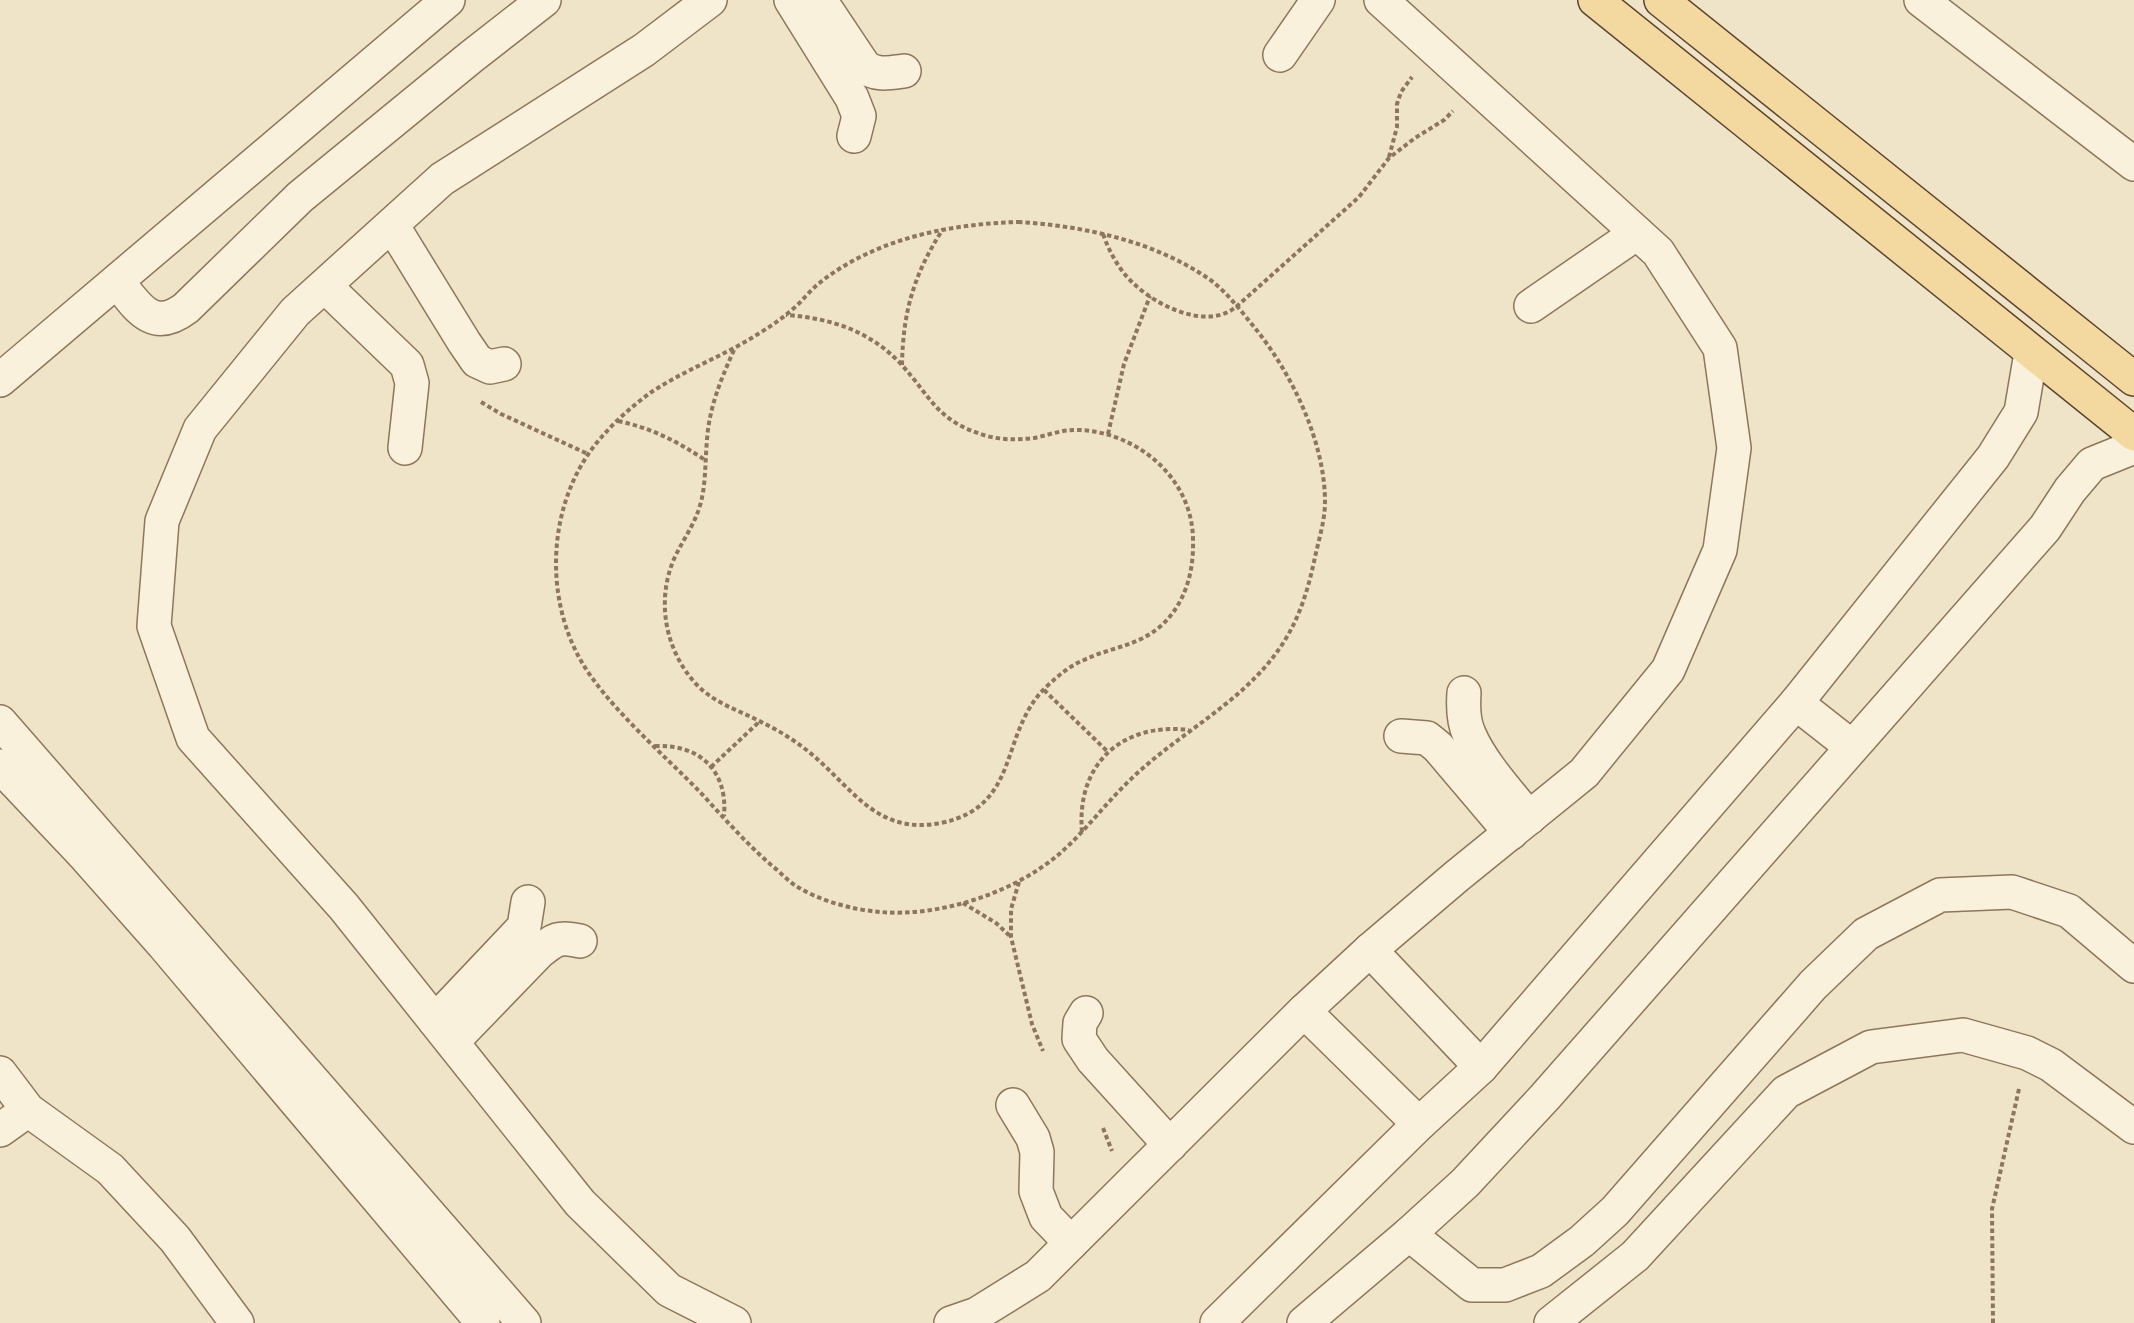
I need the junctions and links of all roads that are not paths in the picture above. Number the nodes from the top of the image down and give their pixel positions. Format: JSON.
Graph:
{"nodes":[{"id":1,"x":448,"y":0,"type":"edge"},
{"id":2,"x":544,"y":0,"type":"edge"},
{"id":3,"x":710,"y":0,"type":"edge"},
{"id":4,"x":791,"y":0,"type":"edge"},
{"id":5,"x":820,"y":0,"type":"edge"},
{"id":6,"x":1318,"y":0,"type":"edge"},
{"id":7,"x":1381,"y":0,"type":"edge"},
{"id":8,"x":1595,"y":0,"type":"edge"},
{"id":9,"x":1661,"y":0,"type":"edge"},
{"id":10,"x":1921,"y":0,"type":"edge"},
{"id":11,"x":1280,"y":55,"type":"dead end"},
{"id":12,"x":904,"y":71,"type":"dead end"},
{"id":13,"x":854,"y":136,"type":"dead end"},
{"id":14,"x":2134,"y":164,"type":"edge"},
{"id":15,"x":392,"y":225,"type":"junction"},
{"id":16,"x":1637,"y":233,"type":"junction"},
{"id":17,"x":117,"y":281,"type":"junction"},
{"id":18,"x":325,"y":286,"type":"junction"},
{"id":19,"x":1531,"y":306,"type":"dead end"},
{"id":20,"x":2031,"y":353,"type":"junction"},
{"id":21,"x":504,"y":364,"type":"dead end"},
{"id":22,"x":2134,"y":379,"type":"edge"},
{"id":23,"x":0,"y":380,"type":"edge"},
{"id":24,"x":2134,"y":434,"type":"edge"},
{"id":25,"x":2134,"y":447,"type":"edge"},
{"id":26,"x":405,"y":448,"type":"dead end"},
{"id":27,"x":1464,"y":693,"type":"dead end"},
{"id":28,"x":1796,"y":703,"type":"junction"},
{"id":29,"x":0,"y":722,"type":"edge"},
{"id":30,"x":1401,"y":736,"type":"dead end"},
{"id":31,"x":1852,"y":747,"type":"junction"},
{"id":32,"x":0,"y":766,"type":"edge"},
{"id":33,"x":1520,"y":825,"type":"junction"},
{"id":34,"x":528,"y":902,"type":"dead end"},
{"id":35,"x":580,"y":941,"type":"dead end"},
{"id":36,"x":1370,"y":950,"type":"junction"},
{"id":37,"x":2134,"y":966,"type":"edge"},
{"id":38,"x":1304,"y":1011,"type":"junction"},
{"id":39,"x":1086,"y":1013,"type":"dead end"},
{"id":40,"x":444,"y":1031,"type":"junction"},
{"id":41,"x":1481,"y":1067,"type":"junction"},
{"id":42,"x":0,"y":1074,"type":"edge"},
{"id":43,"x":1013,"y":1105,"type":"dead end"},
{"id":44,"x":28,"y":1110,"type":"junction"},
{"id":45,"x":1419,"y":1124,"type":"junction"},
{"id":46,"x":2134,"y":1127,"type":"edge"},
{"id":47,"x":0,"y":1130,"type":"edge"},
{"id":48,"x":1170,"y":1145,"type":"junction"},
{"id":49,"x":1409,"y":1234,"type":"junction"},
{"id":50,"x":1071,"y":1243,"type":"junction"},
{"id":51,"x":231,"y":1321,"type":"edge"},
{"id":52,"x":483,"y":1323,"type":"edge"},
{"id":53,"x":524,"y":1323,"type":"edge"},
{"id":54,"x":734,"y":1323,"type":"edge"},
{"id":55,"x":951,"y":1323,"type":"edge"},
{"id":56,"x":1217,"y":1323,"type":"edge"},
{"id":57,"x":1304,"y":1323,"type":"edge"},
{"id":58,"x":1551,"y":1323,"type":"edge"}],
"edges":[{"from":1,"to":17,"type":"street"},
{"from":2,"to":17,"type":"street"},
{"from":3,"to":15,"type":"street"},
{"from":4,"to":13,"type":"street"},
{"from":5,"to":12,"type":"street"},
{"from":6,"to":11,"type":"street"},
{"from":7,"to":16,"type":"street"},
{"from":8,"to":20,"type":"main road"},
{"from":9,"to":22,"type":"main road"},
{"from":10,"to":14,"type":"street"},
{"from":15,"to":18,"type":"street"},
{"from":15,"to":21,"type":"street"},
{"from":16,"to":19,"type":"street"},
{"from":16,"to":33,"type":"street"},
{"from":17,"to":23,"type":"street"},
{"from":18,"to":26,"type":"street"},
{"from":18,"to":40,"type":"street"},
{"from":20,"to":24,"type":"main road"},
{"from":20,"to":28,"type":"street"},
{"from":25,"to":31,"type":"street"},
{"from":27,"to":33,"type":"street"},
{"from":28,"to":31,"type":"street"},
{"from":28,"to":41,"type":"street"},
{"from":29,"to":53,"type":"street"},
{"from":30,"to":33,"type":"street"},
{"from":31,"to":49,"type":"street"},
{"from":32,"to":52,"type":"street"},
{"from":33,"to":36,"type":"street"},
{"from":34,"to":40,"type":"street"},
{"from":35,"to":40,"type":"street"},
{"from":36,"to":38,"type":"street"},
{"from":36,"to":41,"type":"street"},
{"from":37,"to":49,"type":"street"},
{"from":38,"to":45,"type":"street"},
{"from":38,"to":48,"type":"street"},
{"from":39,"to":48,"type":"street"},
{"from":40,"to":54,"type":"street"},
{"from":41,"to":45,"type":"street"},
{"from":42,"to":44,"type":"street"},
{"from":43,"to":50,"type":"street"},
{"from":44,"to":47,"type":"street"},
{"from":44,"to":51,"type":"street"},
{"from":45,"to":56,"type":"street"},
{"from":46,"to":58,"type":"street"},
{"from":48,"to":50,"type":"street"},
{"from":49,"to":57,"type":"street"},
{"from":50,"to":55,"type":"street"}]}
